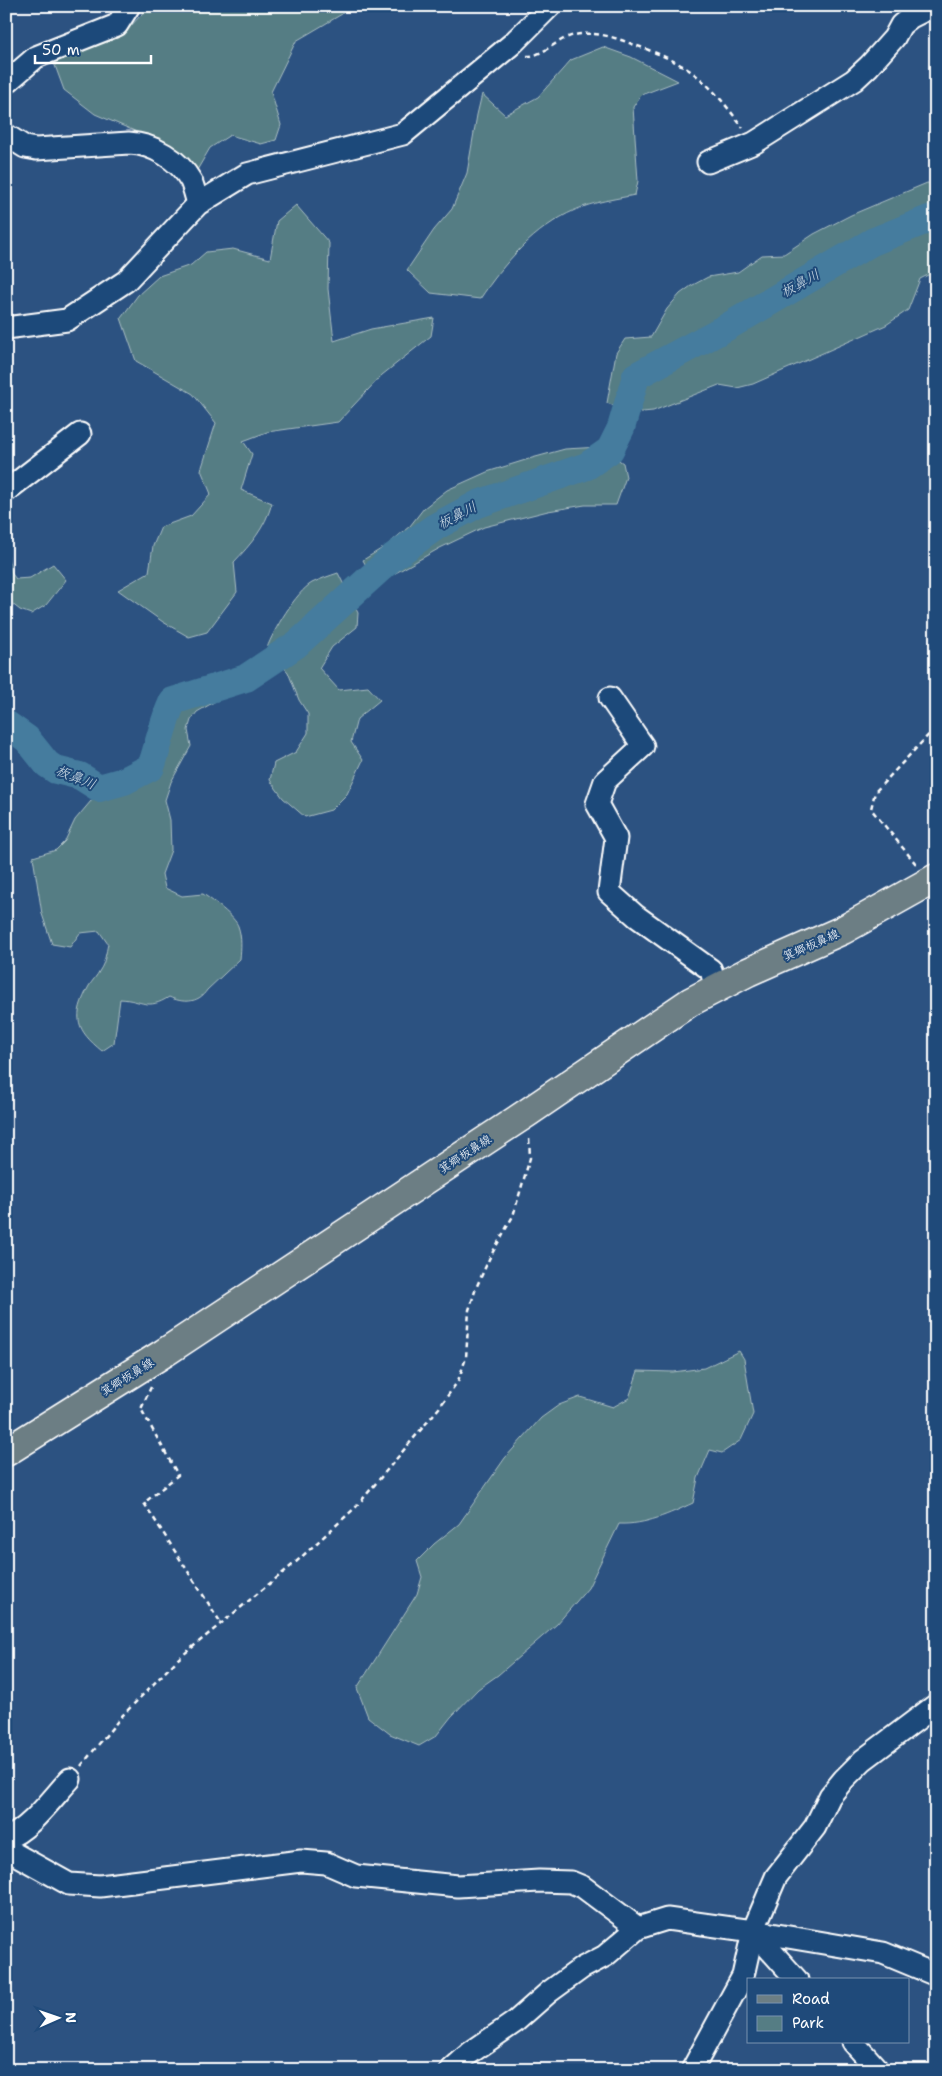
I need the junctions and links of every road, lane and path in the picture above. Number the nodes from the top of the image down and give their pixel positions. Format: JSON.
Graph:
{"nodes":[{"id":1,"x":129,"y":6,"type":"edge"},
{"id":2,"x":550,"y":6,"type":"edge"},
{"id":3,"x":936,"y":9,"type":"edge"},
{"id":4,"x":512,"y":44,"type":"junction"},
{"id":5,"x":6,"y":83,"type":"edge"},
{"id":6,"x":6,"y":135,"type":"edge"},
{"id":7,"x":754,"y":143,"type":"junction"},
{"id":8,"x":708,"y":162,"type":"dead end"},
{"id":9,"x":198,"y":204,"type":"junction"},
{"id":10,"x":6,"y":328,"type":"edge"},
{"id":11,"x":80,"y":434,"type":"dead end"},
{"id":12,"x":6,"y":491,"type":"edge"},
{"id":13,"x":610,"y":698,"type":"dead end"},
{"id":14,"x":936,"y":727,"type":"edge"},
{"id":15,"x":934,"y":879,"type":"edge"},
{"id":16,"x":716,"y":989,"type":"junction"},
{"id":17,"x":527,"y":1113,"type":"junction"},
{"id":18,"x":154,"y":1359,"type":"junction"},
{"id":19,"x":6,"y":1452,"type":"edge"},
{"id":20,"x":221,"y":1624,"type":"junction"},
{"id":21,"x":936,"y":1705,"type":"edge"},
{"id":22,"x":70,"y":1779,"type":"joint"},
{"id":23,"x":6,"y":1838,"type":"edge"},
{"id":24,"x":6,"y":1849,"type":"edge"},
{"id":25,"x":638,"y":1928,"type":"junction"},
{"id":26,"x":753,"y":1931,"type":"junction"},
{"id":27,"x":936,"y":1974,"type":"edge"},
{"id":28,"x":795,"y":1978,"type":"edge"},
{"id":29,"x":855,"y":2044,"type":"edge"},
{"id":30,"x":451,"y":2070,"type":"edge"},
{"id":31,"x":692,"y":2070,"type":"edge"},
{"id":32,"x":878,"y":2070,"type":"edge"}],
"edges":[{"from":1,"to":5,"type":"street"},
{"from":2,"to":4,"type":"street"},
{"from":3,"to":7,"type":"street"},
{"from":4,"to":7,"type":"path"},
{"from":4,"to":9,"type":"street"},
{"from":6,"to":9,"type":"street"},
{"from":7,"to":8,"type":"street"},
{"from":9,"to":10,"type":"street"},
{"from":11,"to":12,"type":"street"},
{"from":13,"to":16,"type":"street"},
{"from":14,"to":15,"type":"path"},
{"from":15,"to":16,"type":"main road","name":"箕郷板鼻線"},
{"from":16,"to":17,"type":"main road","name":"箕郷板鼻線"},
{"from":17,"to":18,"type":"main road","name":"箕郷板鼻線"},
{"from":17,"to":20,"type":"path"},
{"from":18,"to":19,"type":"main road","name":"箕郷板鼻線"},
{"from":18,"to":20,"type":"path"},
{"from":20,"to":22,"type":"path"},
{"from":21,"to":26,"type":"street"},
{"from":22,"to":23,"type":"street"},
{"from":24,"to":25,"type":"street"},
{"from":25,"to":26,"type":"street"},
{"from":25,"to":30,"type":"street"},
{"from":26,"to":27,"type":"street"},
{"from":26,"to":28,"type":"street"},
{"from":26,"to":31,"type":"street"},
{"from":29,"to":32,"type":"street"}]}
